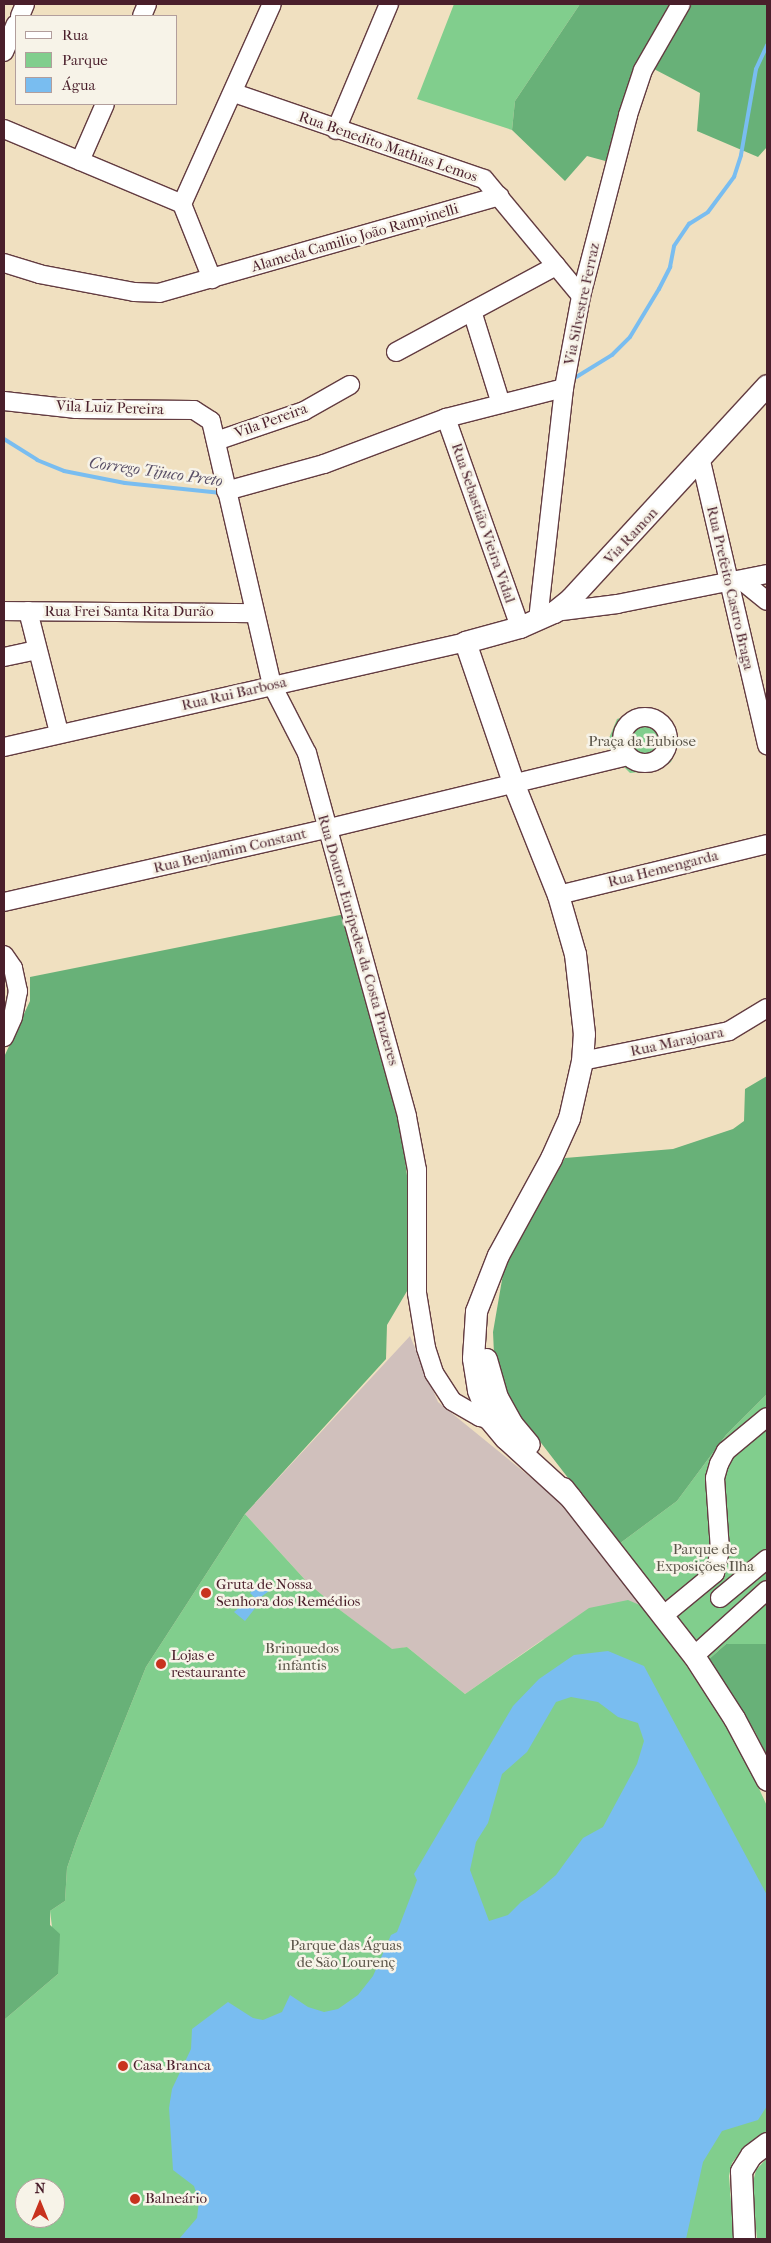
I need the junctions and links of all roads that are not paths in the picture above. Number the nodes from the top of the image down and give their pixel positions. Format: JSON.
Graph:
{"nodes":[{"id":1,"x":272,"y":4,"type":"edge"},
{"id":2,"x":389,"y":4,"type":"edge"},
{"id":3,"x":681,"y":4,"type":"edge"},
{"id":4,"x":15,"y":26,"type":"edge"},
{"id":5,"x":4,"y":52,"type":"edge"},
{"id":6,"x":234,"y":93,"type":"junction"},
{"id":7,"x":105,"y":105,"type":"edge"},
{"id":8,"x":4,"y":129,"type":"edge"},
{"id":9,"x":336,"y":130,"type":"junction"},
{"id":10,"x":80,"y":162,"type":"junction"},
{"id":11,"x":499,"y":196,"type":"junction"},
{"id":12,"x":182,"y":204,"type":"junction"},
{"id":13,"x":4,"y":263,"type":"edge"},
{"id":14,"x":556,"y":266,"type":"junction"},
{"id":15,"x":212,"y":279,"type":"junction"},
{"id":16,"x":581,"y":296,"type":"junction"},
{"id":17,"x":472,"y":311,"type":"junction"},
{"id":18,"x":396,"y":352,"type":"dead end"},
{"id":19,"x":350,"y":385,"type":"dead end"},
{"id":20,"x":767,"y":385,"type":"edge"},
{"id":21,"x":564,"y":388,"type":"junction"},
{"id":22,"x":4,"y":401,"type":"edge"},
{"id":23,"x":501,"y":404,"type":"junction"},
{"id":24,"x":446,"y":418,"type":"junction"},
{"id":25,"x":211,"y":421,"type":"joint"},
{"id":26,"x":216,"y":440,"type":"junction"},
{"id":27,"x":700,"y":461,"type":"junction"},
{"id":28,"x":226,"y":491,"type":"junction"},
{"id":29,"x":767,"y":574,"type":"edge"},
{"id":30,"x":734,"y":581,"type":"junction"},
{"id":31,"x":767,"y":601,"type":"edge"},
{"id":32,"x":4,"y":611,"type":"edge"},
{"id":33,"x":28,"y":612,"type":"junction"},
{"id":34,"x":254,"y":613,"type":"junction"},
{"id":35,"x":537,"y":620,"type":"junction"},
{"id":36,"x":466,"y":642,"type":"junction"},
{"id":37,"x":36,"y":650,"type":"junction"},
{"id":38,"x":4,"y":657,"type":"edge"},
{"id":39,"x":272,"y":685,"type":"junction"},
{"id":40,"x":59,"y":733,"type":"junction"},
{"id":41,"x":766,"y":734,"type":"edge"},
{"id":42,"x":4,"y":747,"type":"edge"},
{"id":43,"x":627,"y":756,"type":"dead end"},
{"id":44,"x":514,"y":785,"type":"junction"},
{"id":45,"x":326,"y":830,"type":"junction"},
{"id":46,"x":767,"y":844,"type":"edge"},
{"id":47,"x":558,"y":895,"type":"junction"},
{"id":48,"x":4,"y":902,"type":"edge"},
{"id":49,"x":4,"y":955,"type":"edge"},
{"id":50,"x":767,"y":1008,"type":"edge"},
{"id":51,"x":4,"y":1037,"type":"edge"},
{"id":52,"x":582,"y":1062,"type":"junction"},
{"id":53,"x":491,"y":1277,"type":"junction"},
{"id":54,"x":767,"y":1417,"type":"edge"},
{"id":55,"x":489,"y":1419,"type":"junction"},
{"id":56,"x":512,"y":1424,"type":"junction"},
{"id":57,"x":571,"y":1498,"type":"junction"},
{"id":58,"x":767,"y":1559,"type":"edge"},
{"id":59,"x":767,"y":1590,"type":"edge"},
{"id":60,"x":720,"y":1598,"type":"dead end"},
{"id":61,"x":664,"y":1615,"type":"junction"},
{"id":62,"x":694,"y":1656,"type":"junction"},
{"id":63,"x":767,"y":1780,"type":"edge"},
{"id":64,"x":766,"y":2145,"type":"edge"},
{"id":65,"x":744,"y":2239,"type":"edge"}],
"edges":[{"from":1,"to":6,"type":"street"},
{"from":2,"to":9,"type":"street"},
{"from":3,"to":16,"type":"street","name":"Via Silvestre Ferraz"},
{"from":4,"to":5,"type":"street"},
{"from":6,"to":9,"type":"street","name":"Rua Benedito Mathias Lemos"},
{"from":6,"to":12,"type":"street"},
{"from":7,"to":10,"type":"street"},
{"from":8,"to":10,"type":"street"},
{"from":9,"to":11,"type":"street","name":"Rua Benedito Mathias Lemos"},
{"from":10,"to":12,"type":"street"},
{"from":11,"to":14,"type":"street","name":"Rua Benedito Mathias Lemos"},
{"from":11,"to":15,"type":"street","name":"Alameda Camilio João Rampinelli"},
{"from":12,"to":15,"type":"street"},
{"from":13,"to":15,"type":"street","name":"Alameda Camilio João Rampinelli"},
{"from":14,"to":16,"type":"street","name":"Rua Benedito Mathias Lemos"},
{"from":14,"to":17,"type":"street"},
{"from":16,"to":21,"type":"street","name":"Via Silvestre Ferraz"},
{"from":17,"to":18,"type":"street"},
{"from":17,"to":23,"type":"street"},
{"from":19,"to":26,"type":"street","name":"Vila Pereira"},
{"from":20,"to":27,"type":"main road","name":"Via Ramon"},
{"from":21,"to":23,"type":"street"},
{"from":21,"to":35,"type":"street","name":"Via Silvestre Ferraz"},
{"from":22,"to":25,"type":"street","name":"Vila Luiz Pereira"},
{"from":23,"to":24,"type":"street"},
{"from":24,"to":28,"type":"street"},
{"from":24,"to":35,"type":"street","name":"Rua Sebastião Vieira Vidal"},
{"from":25,"to":26,"type":"street","name":"Rua Doutor Eurípedes da Costa Prazeres"},
{"from":26,"to":28,"type":"street","name":"Rua Doutor Eurípedes da Costa Prazeres"},
{"from":27,"to":30,"type":"street","name":"Rua Prefeito Castro Braga"},
{"from":27,"to":35,"type":"main road","name":"Via Ramon"},
{"from":28,"to":34,"type":"street","name":"Rua Doutor Eurípedes da Costa Prazeres"},
{"from":29,"to":30,"type":"street"},
{"from":30,"to":31,"type":"street"},
{"from":30,"to":35,"type":"street"},
{"from":30,"to":41,"type":"street","name":"Rua Prefeito Castro Braga"},
{"from":32,"to":33,"type":"street","name":"Rua Frei Santa Rita Durão"},
{"from":33,"to":34,"type":"street","name":"Rua Frei Santa Rita Durão"},
{"from":33,"to":37,"type":"street"},
{"from":34,"to":39,"type":"street","name":"Rua Doutor Eurípedes da Costa Prazeres"},
{"from":35,"to":36,"type":"main road","name":"Via Ramon"},
{"from":36,"to":39,"type":"street","name":"Rua Rui Barbosa"},
{"from":36,"to":44,"type":"main road"},
{"from":37,"to":38,"type":"street"},
{"from":37,"to":40,"type":"street"},
{"from":39,"to":40,"type":"street","name":"Rua Rui Barbosa"},
{"from":39,"to":45,"type":"street","name":"Rua Doutor Eurípedes da Costa Prazeres"},
{"from":40,"to":42,"type":"street","name":"Rua Rui Barbosa"},
{"from":43,"to":44,"type":"street","name":"Rua Benjamim Constant"},
{"from":44,"to":45,"type":"street","name":"Rua Benjamim Constant"},
{"from":44,"to":47,"type":"main road"},
{"from":45,"to":48,"type":"street","name":"Rua Benjamim Constant"},
{"from":45,"to":55,"type":"street","name":"Rua Doutor Eurípedes da Costa Prazeres"},
{"from":46,"to":47,"type":"street","name":"Rua Hemengarda"},
{"from":47,"to":52,"type":"main road"},
{"from":49,"to":51,"type":"street"},
{"from":50,"to":52,"type":"street","name":"Rua Marajoara"},
{"from":52,"to":53,"type":"main road"},
{"from":53,"to":55,"type":"main road"},
{"from":53,"to":56,"type":"main road"},
{"from":54,"to":61,"type":"street"},
{"from":55,"to":56,"type":"street","name":"Rua Doutor Eurípedes da Costa Prazeres"},
{"from":55,"to":57,"type":"main road"},
{"from":56,"to":57,"type":"main road"},
{"from":57,"to":61,"type":"main road"},
{"from":58,"to":60,"type":"street"},
{"from":59,"to":62,"type":"street"},
{"from":61,"to":62,"type":"main road"},
{"from":62,"to":63,"type":"main road"},
{"from":64,"to":65,"type":"main road"}]}
